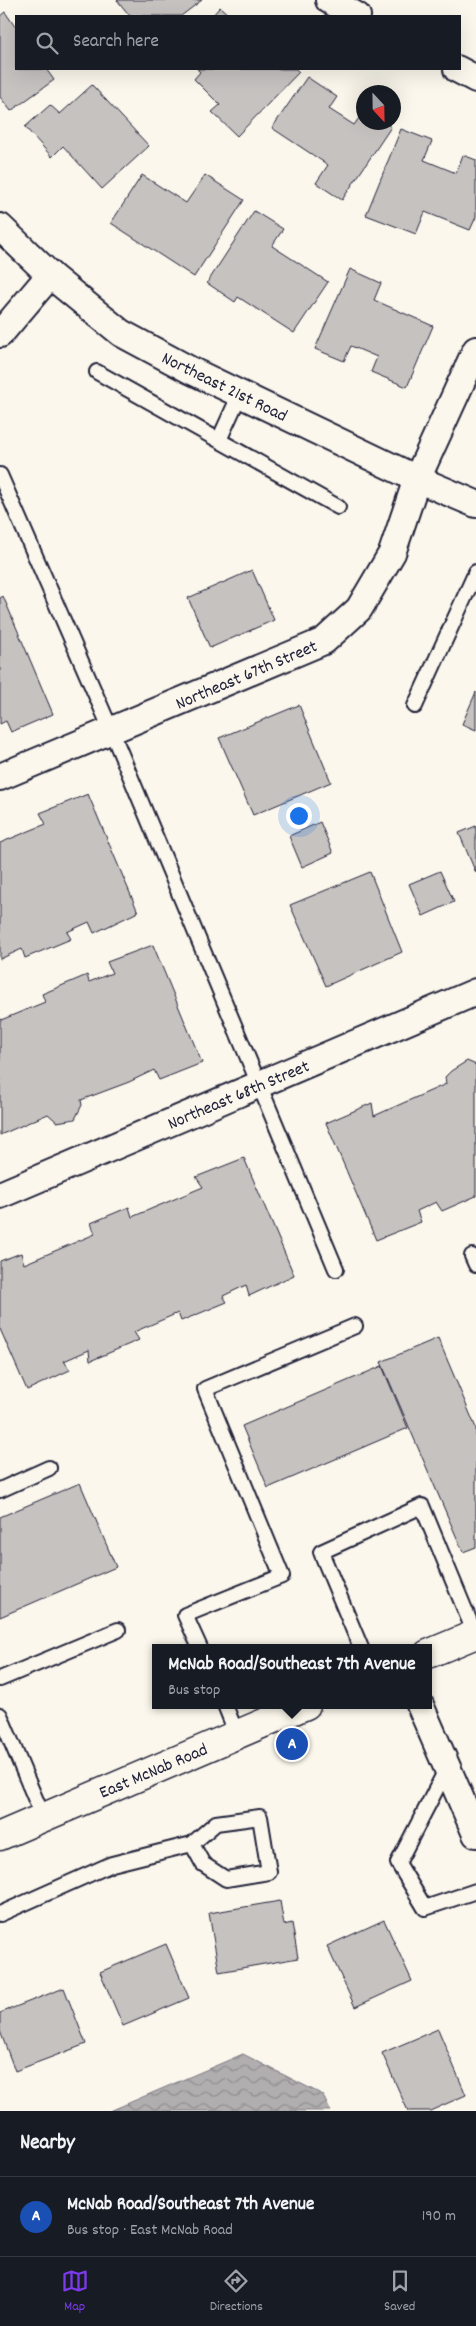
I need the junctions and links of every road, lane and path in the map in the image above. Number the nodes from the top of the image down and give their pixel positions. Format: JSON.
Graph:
{"nodes":[{"id":1,"x":329,"y":0,"type":"edge"},
{"id":2,"x":355,"y":15,"type":"edge"},
{"id":3,"x":459,"y":70,"type":"edge"},
{"id":4,"x":476,"y":79,"type":"edge"},
{"id":5,"x":0,"y":227,"type":"edge"},
{"id":6,"x":50,"y":275,"type":"junction"},
{"id":7,"x":0,"y":334,"type":"edge"},
{"id":8,"x":476,"y":350,"type":"edge"},
{"id":9,"x":97,"y":372,"type":"dead end"},
{"id":10,"x":240,"y":394,"type":"junction"},
{"id":11,"x":219,"y":440,"type":"junction"},
{"id":12,"x":0,"y":475,"type":"edge"},
{"id":13,"x":418,"y":479,"type":"junction"},
{"id":14,"x":476,"y":504,"type":"edge"},
{"id":15,"x":338,"y":507,"type":"dead end"},
{"id":16,"x":476,"y":572,"type":"edge"},
{"id":17,"x":415,"y":706,"type":"dead end"},
{"id":18,"x":111,"y":730,"type":"junction"},
{"id":19,"x":0,"y":777,"type":"edge"},
{"id":20,"x":476,"y":992,"type":"edge"},
{"id":21,"x":259,"y":1085,"type":"junction"},
{"id":22,"x":0,"y":1195,"type":"edge"},
{"id":23,"x":336,"y":1269,"type":"dead end"},
{"id":24,"x":355,"y":1326,"type":"dead end"},
{"id":25,"x":49,"y":1468,"type":"dead end"},
{"id":26,"x":0,"y":1490,"type":"edge"},
{"id":27,"x":118,"y":1630,"type":"dead end"},
{"id":28,"x":476,"y":1634,"type":"edge"},
{"id":29,"x":198,"y":1644,"type":"edge"},
{"id":30,"x":359,"y":1644,"type":"edge"},
{"id":31,"x":432,"y":1652,"type":"edge"},
{"id":32,"x":0,"y":1679,"type":"edge"},
{"id":33,"x":227,"y":1709,"type":"edge"},
{"id":34,"x":297,"y":1709,"type":"edge"},
{"id":35,"x":422,"y":1709,"type":"edge"},
{"id":36,"x":0,"y":1715,"type":"edge"},
{"id":37,"x":237,"y":1735,"type":"junction"},
{"id":38,"x":447,"y":1768,"type":"junction"},
{"id":39,"x":43,"y":1817,"type":"junction"},
{"id":40,"x":476,"y":1834,"type":"edge"},
{"id":41,"x":0,"y":1836,"type":"edge"},
{"id":42,"x":192,"y":1844,"type":"junction"},
{"id":43,"x":476,"y":1891,"type":"edge"},
{"id":44,"x":0,"y":1914,"type":"edge"}],
"edges":[{"from":1,"to":2,"type":"street"},
{"from":3,"to":4,"type":"street"},
{"from":5,"to":6,"type":"street","name":"Northeast 21st Road"},
{"from":6,"to":7,"type":"street"},
{"from":6,"to":10,"type":"street","name":"Northeast 21st Road"},
{"from":8,"to":13,"type":"street","name":"Northeast 67th Street"},
{"from":9,"to":11,"type":"lane"},
{"from":10,"to":11,"type":"lane"},
{"from":10,"to":13,"type":"street","name":"Northeast 21st Road"},
{"from":11,"to":15,"type":"lane"},
{"from":12,"to":18,"type":"lane"},
{"from":13,"to":14,"type":"street","name":"Northeast 21st Road"},
{"from":13,"to":18,"type":"street","name":"Northeast 67th Street"},
{"from":16,"to":17,"type":"lane"},
{"from":18,"to":19,"type":"street","name":"Northeast 67th Street"},
{"from":18,"to":21,"type":"lane"},
{"from":20,"to":21,"type":"street","name":"Northeast 68th Street"},
{"from":21,"to":22,"type":"street","name":"Northeast 68th Street"},
{"from":21,"to":23,"type":"lane"},
{"from":24,"to":29,"type":"lane"},
{"from":25,"to":26,"type":"lane"},
{"from":27,"to":32,"type":"lane"},
{"from":28,"to":30,"type":"lane"},
{"from":28,"to":31,"type":"street"},
{"from":33,"to":37,"type":"lane"},
{"from":34,"to":37,"type":"street","name":"East McNab Road"},
{"from":35,"to":38,"type":"street"},
{"from":36,"to":39,"type":"lane"},
{"from":37,"to":39,"type":"street","name":"East McNab Road"},
{"from":38,"to":40,"type":"street"},
{"from":38,"to":43,"type":"lane"},
{"from":39,"to":41,"type":"street","name":"East McNab Road"},
{"from":42,"to":42,"type":"lane"},
{"from":42,"to":44,"type":"lane"}]}
